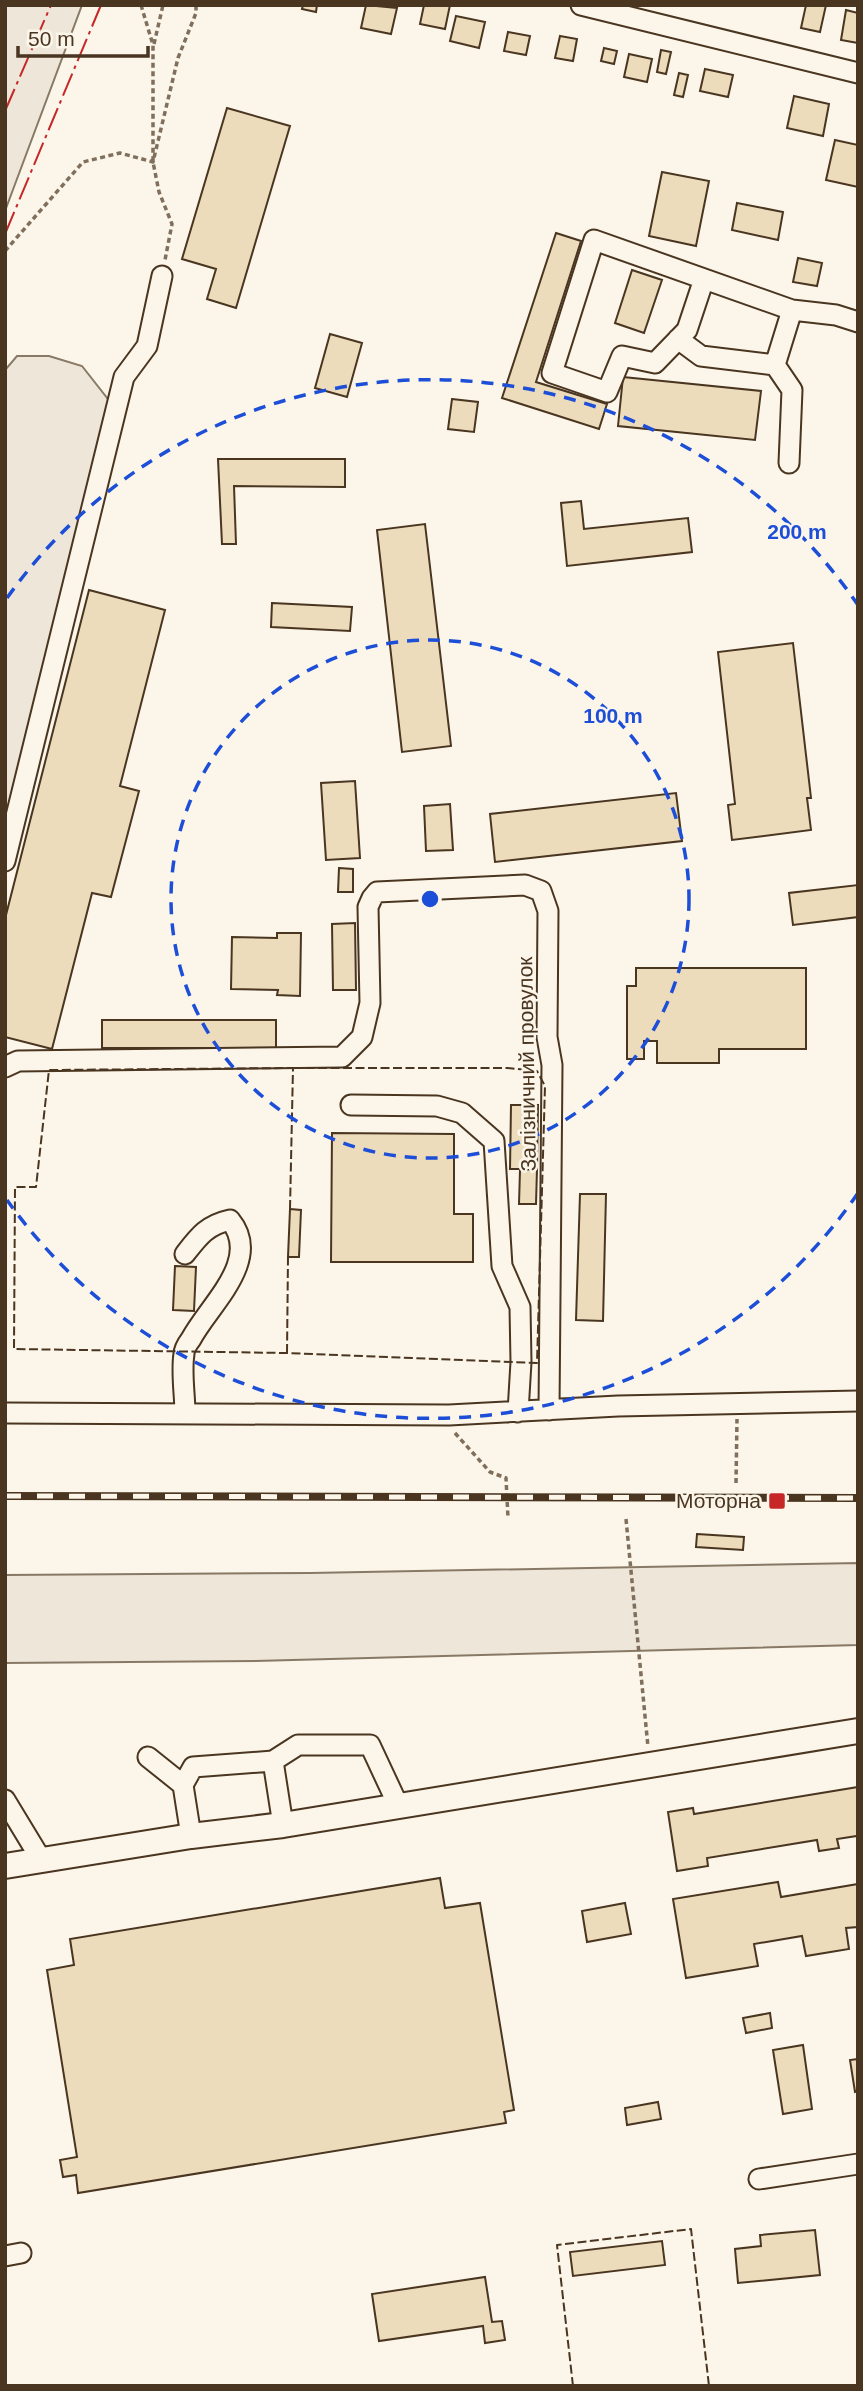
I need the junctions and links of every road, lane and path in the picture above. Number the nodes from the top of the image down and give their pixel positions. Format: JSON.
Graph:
{"nodes":[{"id":1,"x":141,"y":5,"type":"edge"},
{"id":2,"x":163,"y":5,"type":"edge"},
{"id":3,"x":196,"y":5,"type":"edge"},
{"id":4,"x":581,"y":5,"type":"edge"},
{"id":5,"x":153,"y":45,"type":"junction"},
{"id":6,"x":858,"y":74,"type":"edge"},
{"id":7,"x":153,"y":162,"type":"junction"},
{"id":8,"x":5,"y":251,"type":"edge"},
{"id":9,"x":162,"y":276,"type":"joint"},
{"id":10,"x":704,"y":279,"type":"junction"},
{"id":11,"x":792,"y":310,"type":"junction"},
{"id":12,"x":858,"y":322,"type":"edge"},
{"id":13,"x":678,"y":339,"type":"junction"},
{"id":14,"x":775,"y":365,"type":"junction"},
{"id":15,"x":789,"y":463,"type":"dead end"},
{"id":16,"x":5,"y":861,"type":"edge"},
{"id":17,"x":5,"y":1067,"type":"edge"},
{"id":18,"x":351,"y":1105,"type":"dead end"},
{"id":19,"x":185,"y":1254,"type":"dead end"},
{"id":20,"x":858,"y":1401,"type":"edge"},
{"id":21,"x":737,"y":1403,"type":"junction"},
{"id":22,"x":549,"y":1410,"type":"junction"},
{"id":23,"x":518,"y":1412,"type":"junction"},
{"id":24,"x":5,"y":1413,"type":"edge"},
{"id":25,"x":185,"y":1414,"type":"junction"},
{"id":26,"x":449,"y":1415,"type":"junction"},
{"id":27,"x":736,"y":1483,"type":"dead end"},
{"id":28,"x":508,"y":1518,"type":"dead end"},
{"id":29,"x":626,"y":1519,"type":"dead end"},
{"id":30,"x":858,"y":1731,"type":"edge"},
{"id":31,"x":148,"y":1757,"type":"dead end"},
{"id":32,"x":273,"y":1760,"type":"junction"},
{"id":33,"x":650,"y":1765,"type":"junction"},
{"id":34,"x":183,"y":1785,"type":"junction"},
{"id":35,"x":5,"y":1800,"type":"edge"},
{"id":36,"x":398,"y":1805,"type":"junction"},
{"id":37,"x":283,"y":1825,"type":"junction"},
{"id":38,"x":191,"y":1836,"type":"junction"},
{"id":39,"x":42,"y":1861,"type":"junction"},
{"id":40,"x":5,"y":1866,"type":"edge"},
{"id":41,"x":858,"y":2164,"type":"edge"},
{"id":42,"x":760,"y":2179,"type":"dead end"}],
"edges":[{"from":1,"to":5,"type":"path"},
{"from":2,"to":5,"type":"path"},
{"from":3,"to":7,"type":"path"},
{"from":4,"to":6,"type":"street"},
{"from":5,"to":7,"type":"path"},
{"from":7,"to":8,"type":"path"},
{"from":7,"to":9,"type":"path"},
{"from":9,"to":16,"type":"street"},
{"from":10,"to":11,"type":"street"},
{"from":10,"to":13,"type":"street"},
{"from":10,"to":13,"type":"street"},
{"from":11,"to":12,"type":"street"},
{"from":11,"to":14,"type":"street"},
{"from":13,"to":14,"type":"street"},
{"from":14,"to":15,"type":"street"},
{"from":17,"to":22,"type":"street","name":"Залізничний провулок"},
{"from":18,"to":23,"type":"street"},
{"from":19,"to":25,"type":"street"},
{"from":20,"to":21,"type":"street"},
{"from":21,"to":22,"type":"street"},
{"from":21,"to":27,"type":"path"},
{"from":22,"to":23,"type":"street"},
{"from":23,"to":26,"type":"street"},
{"from":24,"to":25,"type":"street"},
{"from":25,"to":26,"type":"street"},
{"from":26,"to":28,"type":"path"},
{"from":29,"to":33,"type":"path"},
{"from":30,"to":33,"type":"main road"},
{"from":31,"to":34,"type":"street"},
{"from":32,"to":34,"type":"street"},
{"from":32,"to":36,"type":"street"},
{"from":32,"to":37,"type":"street"},
{"from":33,"to":36,"type":"main road"},
{"from":34,"to":38,"type":"street"},
{"from":35,"to":39,"type":"street"},
{"from":36,"to":37,"type":"main road"},
{"from":37,"to":38,"type":"main road"},
{"from":38,"to":39,"type":"main road"},
{"from":39,"to":40,"type":"main road"},
{"from":41,"to":42,"type":"street"}]}
